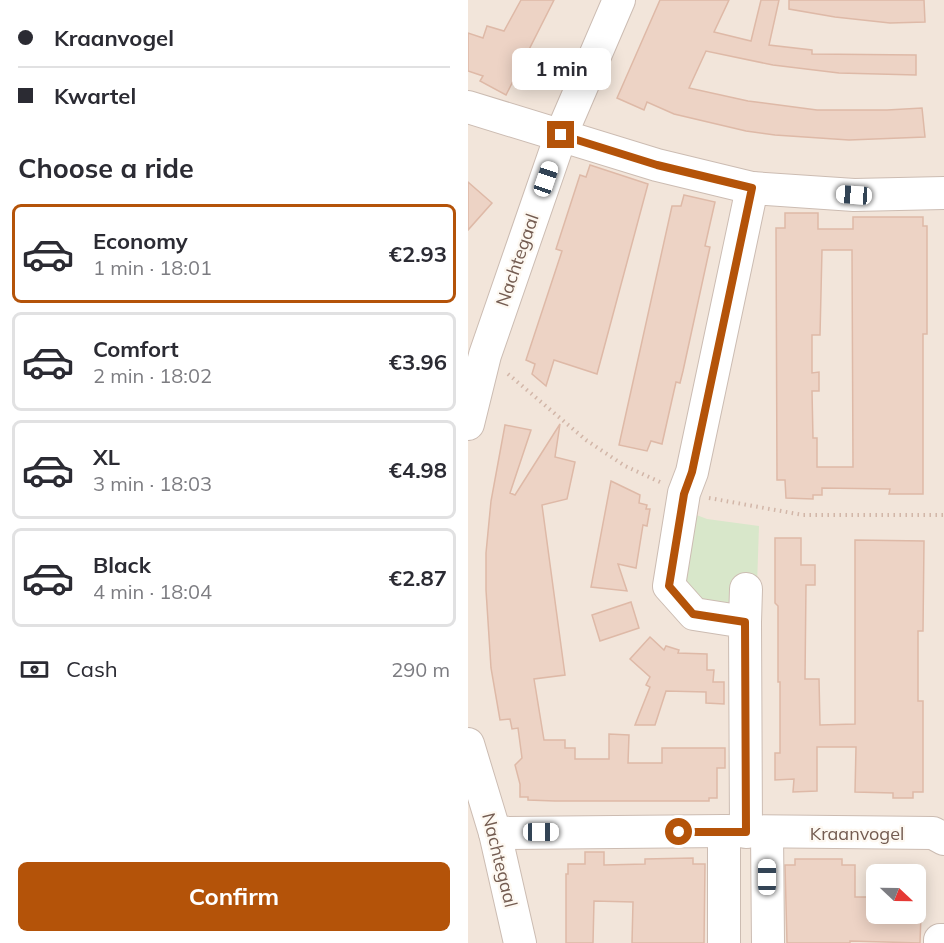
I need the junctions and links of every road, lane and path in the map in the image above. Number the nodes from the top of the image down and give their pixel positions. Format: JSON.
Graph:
{"nodes":[{"id":1,"x":619,"y":0,"type":"edge"},
{"id":2,"x":468,"y":107,"type":"edge"},
{"id":3,"x":561,"y":135,"type":"junction"},
{"id":4,"x":752,"y":188,"type":"junction"},
{"id":5,"x":944,"y":193,"type":"edge"},
{"id":6,"x":468,"y":424,"type":"edge"},
{"id":7,"x":746,"y":589,"type":"dead end"},
{"id":8,"x":745,"y":622,"type":"junction"},
{"id":9,"x":468,"y":744,"type":"edge"},
{"id":10,"x":495,"y":832,"type":"junction"},
{"id":11,"x":746,"y":832,"type":"junction"},
{"id":12,"x":944,"y":839,"type":"edge"},
{"id":13,"x":944,"y":940,"type":"edge"},
{"id":14,"x":520,"y":943,"type":"edge"},
{"id":15,"x":724,"y":943,"type":"edge"},
{"id":16,"x":768,"y":943,"type":"edge"},
{"id":17,"x":940,"y":943,"type":"edge"}],
"edges":[{"from":1,"to":3,"type":"street","name":"Nachtegaal"},
{"from":2,"to":3,"type":"street"},
{"from":3,"to":4,"type":"street"},
{"from":3,"to":6,"type":"street","name":"Nachtegaal"},
{"from":4,"to":5,"type":"street"},
{"from":4,"to":8,"type":"street"},
{"from":7,"to":8,"type":"street"},
{"from":8,"to":11,"type":"street"},
{"from":9,"to":10,"type":"street","name":"Nachtegaal"},
{"from":10,"to":11,"type":"street","name":"Kraanvogel"},
{"from":10,"to":14,"type":"street","name":"Nachtegaal"},
{"from":11,"to":12,"type":"street","name":"Kraanvogel"},
{"from":11,"to":15,"type":"street"},
{"from":11,"to":16,"type":"street"},
{"from":13,"to":17,"type":"street"}]}
